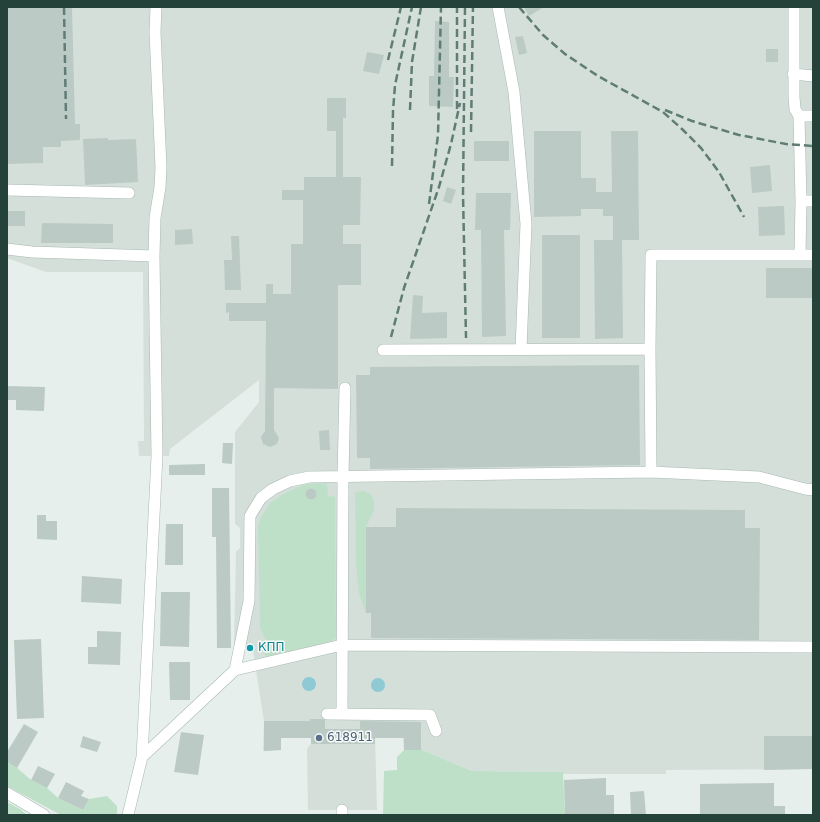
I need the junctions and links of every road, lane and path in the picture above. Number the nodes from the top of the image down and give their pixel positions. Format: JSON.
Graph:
{"nodes":[{"id":1,"x":156,"y":7,"type":"edge"},
{"id":2,"x":498,"y":7,"type":"edge"},
{"id":3,"x":794,"y":7,"type":"edge"},
{"id":4,"x":793,"y":74,"type":"junction"},
{"id":5,"x":813,"y":76,"type":"edge"},
{"id":6,"x":799,"y":116,"type":"junction"},
{"id":7,"x":813,"y":116,"type":"edge"},
{"id":8,"x":7,"y":190,"type":"edge"},
{"id":9,"x":129,"y":193,"type":"dead end"},
{"id":10,"x":801,"y":201,"type":"junction"},
{"id":11,"x":813,"y":201,"type":"edge"},
{"id":12,"x":7,"y":249,"type":"edge"},
{"id":13,"x":800,"y":255,"type":"junction"},
{"id":14,"x":813,"y":255,"type":"edge"},
{"id":15,"x":154,"y":256,"type":"junction"},
{"id":16,"x":521,"y":349,"type":"junction"},
{"id":17,"x":650,"y":349,"type":"junction"},
{"id":18,"x":383,"y":350,"type":"dead end"},
{"id":19,"x":345,"y":388,"type":"dead end"},
{"id":20,"x":651,"y":472,"type":"junction"},
{"id":21,"x":343,"y":476,"type":"junction"},
{"id":22,"x":813,"y":490,"type":"edge"},
{"id":23,"x":342,"y":645,"type":"junction"},
{"id":24,"x":813,"y":647,"type":"edge"},
{"id":25,"x":235,"y":670,"type":"junction"},
{"id":26,"x":327,"y":714,"type":"dead end"},
{"id":27,"x":342,"y":714,"type":"junction"},
{"id":28,"x":436,"y":731,"type":"dead end"},
{"id":29,"x":142,"y":758,"type":"junction"},
{"id":30,"x":7,"y":793,"type":"edge"},
{"id":31,"x":44,"y":815,"type":"edge"},
{"id":32,"x":128,"y":815,"type":"edge"}],
"edges":[{"from":1,"to":15,"type":"street"},
{"from":2,"to":16,"type":"street"},
{"from":3,"to":4,"type":"street"},
{"from":4,"to":5,"type":"street"},
{"from":4,"to":6,"type":"street"},
{"from":6,"to":7,"type":"street"},
{"from":6,"to":10,"type":"street"},
{"from":8,"to":9,"type":"street"},
{"from":10,"to":11,"type":"street"},
{"from":10,"to":13,"type":"street"},
{"from":12,"to":15,"type":"street"},
{"from":13,"to":14,"type":"street"},
{"from":13,"to":17,"type":"street"},
{"from":15,"to":29,"type":"street"},
{"from":16,"to":17,"type":"street"},
{"from":16,"to":18,"type":"street"},
{"from":17,"to":20,"type":"street"},
{"from":19,"to":21,"type":"street"},
{"from":20,"to":21,"type":"street"},
{"from":20,"to":22,"type":"street"},
{"from":21,"to":23,"type":"street"},
{"from":21,"to":25,"type":"street"},
{"from":23,"to":24,"type":"street"},
{"from":23,"to":25,"type":"street"},
{"from":23,"to":27,"type":"street"},
{"from":25,"to":29,"type":"street"},
{"from":26,"to":27,"type":"street"},
{"from":27,"to":28,"type":"street"},
{"from":29,"to":32,"type":"street"},
{"from":30,"to":31,"type":"street"}]}
